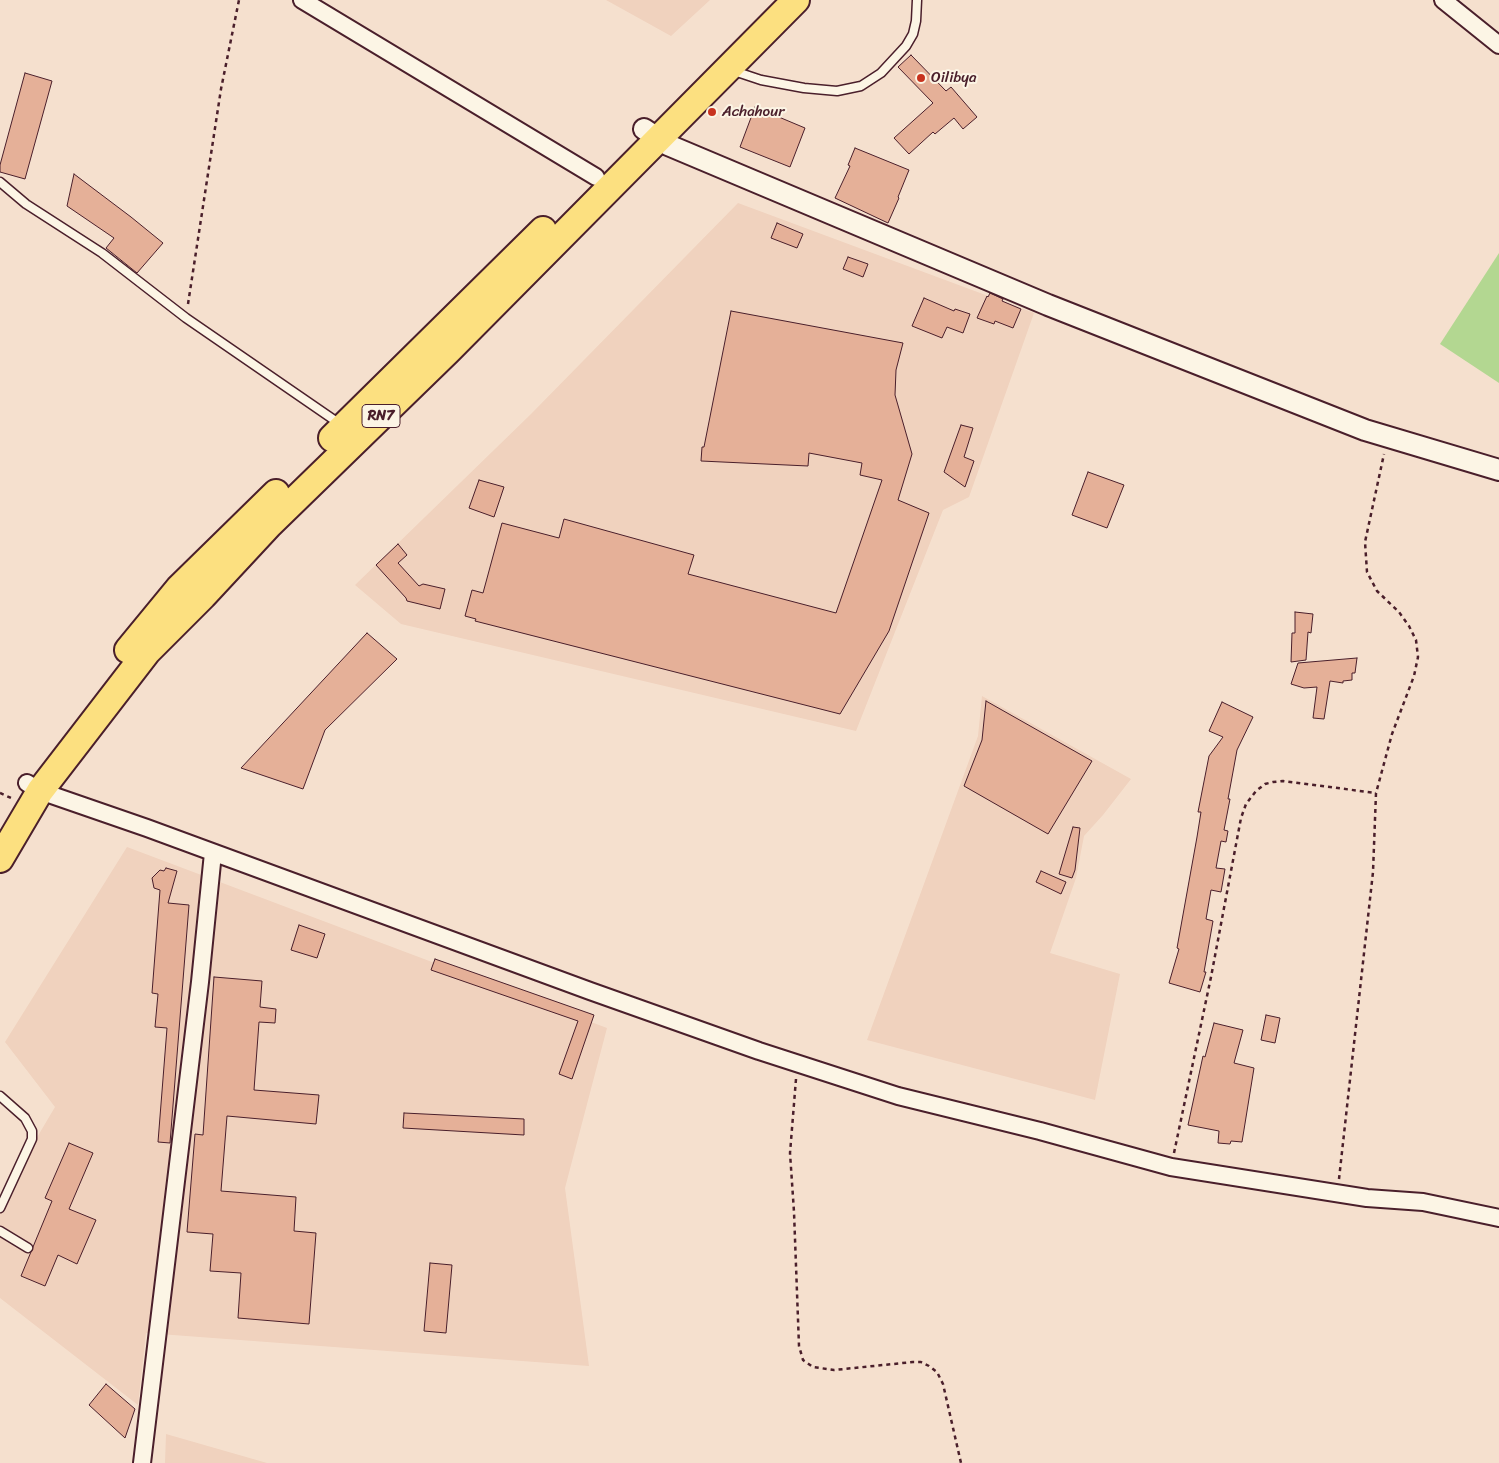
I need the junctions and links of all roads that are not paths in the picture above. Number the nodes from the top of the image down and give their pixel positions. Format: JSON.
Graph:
{"nodes":[{"id":1,"x":302,"y":0,"type":"edge"},
{"id":2,"x":774,"y":0,"type":"edge"},
{"id":3,"x":796,"y":0,"type":"edge"},
{"id":4,"x":917,"y":0,"type":"edge"},
{"id":5,"x":1443,"y":0,"type":"edge"},
{"id":6,"x":1499,"y":45,"type":"edge"},
{"id":7,"x":728,"y":68,"type":"junction"},
{"id":8,"x":651,"y":134,"type":"junction"},
{"id":9,"x":596,"y":177,"type":"junction"},
{"id":10,"x":0,"y":182,"type":"edge"},
{"id":11,"x":344,"y":427,"type":"junction"},
{"id":12,"x":1499,"y":470,"type":"edge"},
{"id":13,"x":21,"y":792,"type":"edge"},
{"id":14,"x":0,"y":826,"type":"edge"},
{"id":15,"x":213,"y":853,"type":"junction"},
{"id":16,"x":0,"y":858,"type":"edge"},
{"id":17,"x":0,"y":1096,"type":"edge"},
{"id":18,"x":0,"y":1208,"type":"edge"},
{"id":19,"x":1499,"y":1218,"type":"edge"},
{"id":20,"x":0,"y":1232,"type":"edge"},
{"id":21,"x":28,"y":1248,"type":"dead end"},
{"id":22,"x":142,"y":1463,"type":"edge"}],
"edges":[{"from":1,"to":9,"type":"street"},
{"from":2,"to":8,"type":"highway","number":"RN7"},
{"from":3,"to":7,"type":"highway","number":"RN7"},
{"from":4,"to":7,"type":"lane"},
{"from":5,"to":6,"type":"street"},
{"from":7,"to":8,"type":"highway","number":"RN7"},
{"from":8,"to":9,"type":"highway","number":"RN7"},
{"from":8,"to":12,"type":"street"},
{"from":8,"to":13,"type":"highway","number":"RN7"},
{"from":9,"to":11,"type":"highway","number":"RN7"},
{"from":10,"to":11,"type":"lane"},
{"from":11,"to":13,"type":"highway","number":"RN7"},
{"from":13,"to":14,"type":"highway","number":"RN7"},
{"from":13,"to":15,"type":"street"},
{"from":13,"to":16,"type":"highway","number":"RN7"},
{"from":15,"to":19,"type":"street"},
{"from":15,"to":22,"type":"street"},
{"from":17,"to":18,"type":"lane"},
{"from":20,"to":21,"type":"lane"}]}
